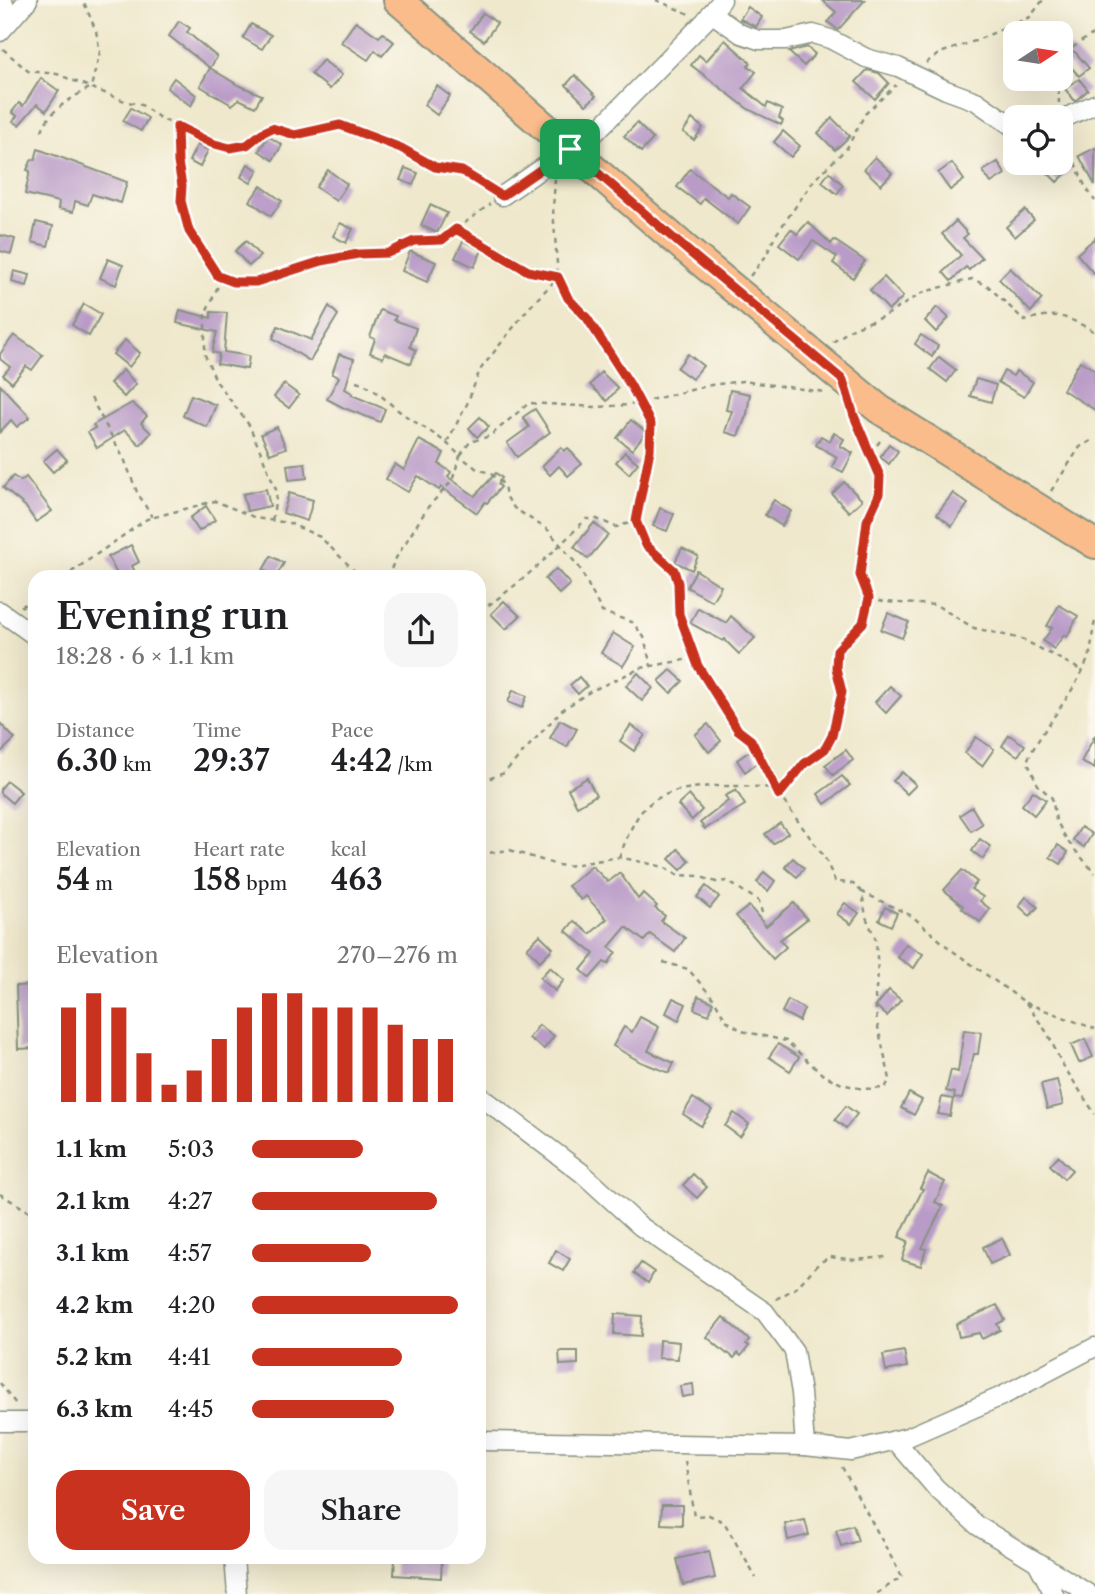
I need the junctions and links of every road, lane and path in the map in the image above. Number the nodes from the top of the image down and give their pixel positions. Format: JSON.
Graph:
{"nodes":[{"id":1,"x":3,"y":0,"type":"edge"},
{"id":2,"x":28,"y":0,"type":"edge"},
{"id":3,"x":83,"y":0,"type":"edge"},
{"id":4,"x":398,"y":0,"type":"edge"},
{"id":5,"x":656,"y":0,"type":"edge"},
{"id":6,"x":1043,"y":0,"type":"edge"},
{"id":7,"x":713,"y":11,"type":"edge"},
{"id":8,"x":4,"y":27,"type":"edge"},
{"id":9,"x":1095,"y":33,"type":"edge"},
{"id":10,"x":0,"y":46,"type":"edge"},
{"id":11,"x":1073,"y":48,"type":"edge"},
{"id":12,"x":912,"y":73,"type":"junction"},
{"id":13,"x":91,"y":87,"type":"junction"},
{"id":14,"x":1095,"y":104,"type":"edge"},
{"id":15,"x":1073,"y":110,"type":"edge"},
{"id":16,"x":1003,"y":120,"type":"edge"},
{"id":17,"x":177,"y":126,"type":"junction"},
{"id":18,"x":42,"y":131,"type":"dead end"},
{"id":19,"x":563,"y":154,"type":"junction"},
{"id":20,"x":1073,"y":158,"type":"edge"},
{"id":21,"x":502,"y":196,"type":"junction"},
{"id":22,"x":1095,"y":201,"type":"edge"},
{"id":23,"x":456,"y":229,"type":"junction"},
{"id":24,"x":222,"y":277,"type":"junction"},
{"id":25,"x":558,"y":277,"type":"junction"},
{"id":26,"x":738,"y":293,"type":"junction"},
{"id":27,"x":1095,"y":332,"type":"edge"},
{"id":28,"x":815,"y":357,"type":"junction"},
{"id":29,"x":356,"y":380,"type":"dead end"},
{"id":30,"x":843,"y":380,"type":"junction"},
{"id":31,"x":92,"y":398,"type":"dead end"},
{"id":32,"x":640,"y":402,"type":"junction"},
{"id":33,"x":854,"y":416,"type":"dead end"},
{"id":34,"x":1095,"y":439,"type":"edge"},
{"id":35,"x":447,"y":442,"type":"junction"},
{"id":36,"x":460,"y":456,"type":"junction"},
{"id":37,"x":1037,"y":508,"type":"junction"},
{"id":38,"x":152,"y":517,"type":"junction"},
{"id":39,"x":272,"y":521,"type":"junction"},
{"id":40,"x":636,"y":521,"type":"junction"},
{"id":41,"x":1095,"y":544,"type":"edge"},
{"id":42,"x":561,"y":545,"type":"junction"},
{"id":43,"x":75,"y":570,"type":"edge"},
{"id":44,"x":354,"y":570,"type":"edge"},
{"id":45,"x":391,"y":570,"type":"edge"},
{"id":46,"x":869,"y":598,"type":"junction"},
{"id":47,"x":486,"y":607,"type":"edge"},
{"id":48,"x":0,"y":611,"type":"edge"},
{"id":49,"x":1095,"y":622,"type":"edge"},
{"id":50,"x":28,"y":631,"type":"edge"},
{"id":51,"x":695,"y":658,"type":"junction"},
{"id":52,"x":651,"y":666,"type":"junction"},
{"id":53,"x":1082,"y":670,"type":"junction"},
{"id":54,"x":486,"y":779,"type":"edge"},
{"id":55,"x":775,"y":788,"type":"junction"},
{"id":56,"x":779,"y":795,"type":"junction"},
{"id":57,"x":486,"y":853,"type":"edge"},
{"id":58,"x":619,"y":857,"type":"junction"},
{"id":59,"x":1095,"y":873,"type":"edge"},
{"id":60,"x":862,"y":892,"type":"junction"},
{"id":61,"x":763,"y":918,"type":"dead end"},
{"id":62,"x":663,"y":962,"type":"dead end"},
{"id":63,"x":1026,"y":1003,"type":"junction"},
{"id":64,"x":1095,"y":1029,"type":"edge"},
{"id":65,"x":486,"y":1101,"type":"edge"},
{"id":66,"x":1095,"y":1114,"type":"edge"},
{"id":67,"x":0,"y":1194,"type":"edge"},
{"id":68,"x":28,"y":1211,"type":"edge"},
{"id":69,"x":886,"y":1258,"type":"dead end"},
{"id":70,"x":765,"y":1312,"type":"junction"},
{"id":71,"x":1095,"y":1347,"type":"edge"},
{"id":72,"x":0,"y":1383,"type":"edge"},
{"id":73,"x":28,"y":1416,"type":"edge"},
{"id":74,"x":0,"y":1422,"type":"edge"},
{"id":75,"x":895,"y":1440,"type":"junction"},
{"id":76,"x":486,"y":1441,"type":"edge"},
{"id":77,"x":682,"y":1444,"type":"junction"},
{"id":78,"x":805,"y":1446,"type":"junction"},
{"id":79,"x":832,"y":1448,"type":"junction"},
{"id":80,"x":1037,"y":1562,"type":"junction"},
{"id":81,"x":234,"y":1564,"type":"edge"},
{"id":82,"x":756,"y":1578,"type":"dead end"},
{"id":83,"x":237,"y":1594,"type":"edge"},
{"id":84,"x":876,"y":1594,"type":"edge"},
{"id":85,"x":1054,"y":1594,"type":"edge"},
{"id":86,"x":1088,"y":1594,"type":"edge"}],
"edges":[{"from":1,"to":8,"type":"street"},
{"from":2,"to":8,"type":"street"},
{"from":3,"to":13,"type":"path"},
{"from":4,"to":19,"type":"main road"},
{"from":5,"to":7,"type":"path"},
{"from":6,"to":12,"type":"path"},
{"from":7,"to":12,"type":"street"},
{"from":7,"to":19,"type":"street"},
{"from":9,"to":11,"type":"path"},
{"from":10,"to":13,"type":"path"},
{"from":12,"to":16,"type":"street"},
{"from":12,"to":26,"type":"path"},
{"from":13,"to":17,"type":"path"},
{"from":13,"to":18,"type":"path"},
{"from":14,"to":15,"type":"street"},
{"from":17,"to":21,"type":"path"},
{"from":17,"to":24,"type":"path"},
{"from":19,"to":21,"type":"street"},
{"from":19,"to":25,"type":"path"},
{"from":19,"to":26,"type":"main road"},
{"from":20,"to":22,"type":"path"},
{"from":21,"to":23,"type":"path"},
{"from":23,"to":24,"type":"path"},
{"from":23,"to":25,"type":"path"},
{"from":24,"to":39,"type":"path"},
{"from":25,"to":32,"type":"path"},
{"from":25,"to":35,"type":"path"},
{"from":26,"to":28,"type":"main road"},
{"from":27,"to":28,"type":"path"},
{"from":28,"to":30,"type":"main road"},
{"from":29,"to":35,"type":"path"},
{"from":30,"to":32,"type":"path"},
{"from":30,"to":37,"type":"main road"},
{"from":31,"to":38,"type":"path"},
{"from":32,"to":36,"type":"path"},
{"from":32,"to":40,"type":"path"},
{"from":33,"to":46,"type":"path"},
{"from":34,"to":37,"type":"path"},
{"from":35,"to":36,"type":"path"},
{"from":36,"to":42,"type":"path"},
{"from":36,"to":45,"type":"path"},
{"from":37,"to":41,"type":"main road"},
{"from":38,"to":39,"type":"path"},
{"from":38,"to":43,"type":"path"},
{"from":39,"to":44,"type":"path"},
{"from":40,"to":42,"type":"path"},
{"from":40,"to":51,"type":"path"},
{"from":42,"to":47,"type":"path"},
{"from":42,"to":52,"type":"path"},
{"from":46,"to":53,"type":"path"},
{"from":46,"to":56,"type":"path"},
{"from":48,"to":50,"type":"street"},
{"from":49,"to":53,"type":"path"},
{"from":51,"to":52,"type":"path"},
{"from":51,"to":55,"type":"path"},
{"from":52,"to":54,"type":"path"},
{"from":53,"to":59,"type":"path"},
{"from":55,"to":56,"type":"path"},
{"from":55,"to":58,"type":"path"},
{"from":56,"to":60,"type":"path"},
{"from":57,"to":58,"type":"path"},
{"from":58,"to":61,"type":"path"},
{"from":60,"to":62,"type":"path"},
{"from":60,"to":63,"type":"path"},
{"from":63,"to":64,"type":"path"},
{"from":63,"to":66,"type":"path"},
{"from":65,"to":70,"type":"street"},
{"from":67,"to":68,"type":"path"},
{"from":69,"to":70,"type":"path"},
{"from":70,"to":78,"type":"street"},
{"from":71,"to":75,"type":"street"},
{"from":72,"to":73,"type":"path"},
{"from":73,"to":74,"type":"street"},
{"from":75,"to":79,"type":"street"},
{"from":75,"to":80,"type":"street"},
{"from":76,"to":77,"type":"street"},
{"from":77,"to":78,"type":"street"},
{"from":77,"to":82,"type":"path"},
{"from":78,"to":79,"type":"street"},
{"from":79,"to":84,"type":"path"},
{"from":80,"to":85,"type":"street"},
{"from":80,"to":86,"type":"street"},
{"from":81,"to":83,"type":"street"}]}
